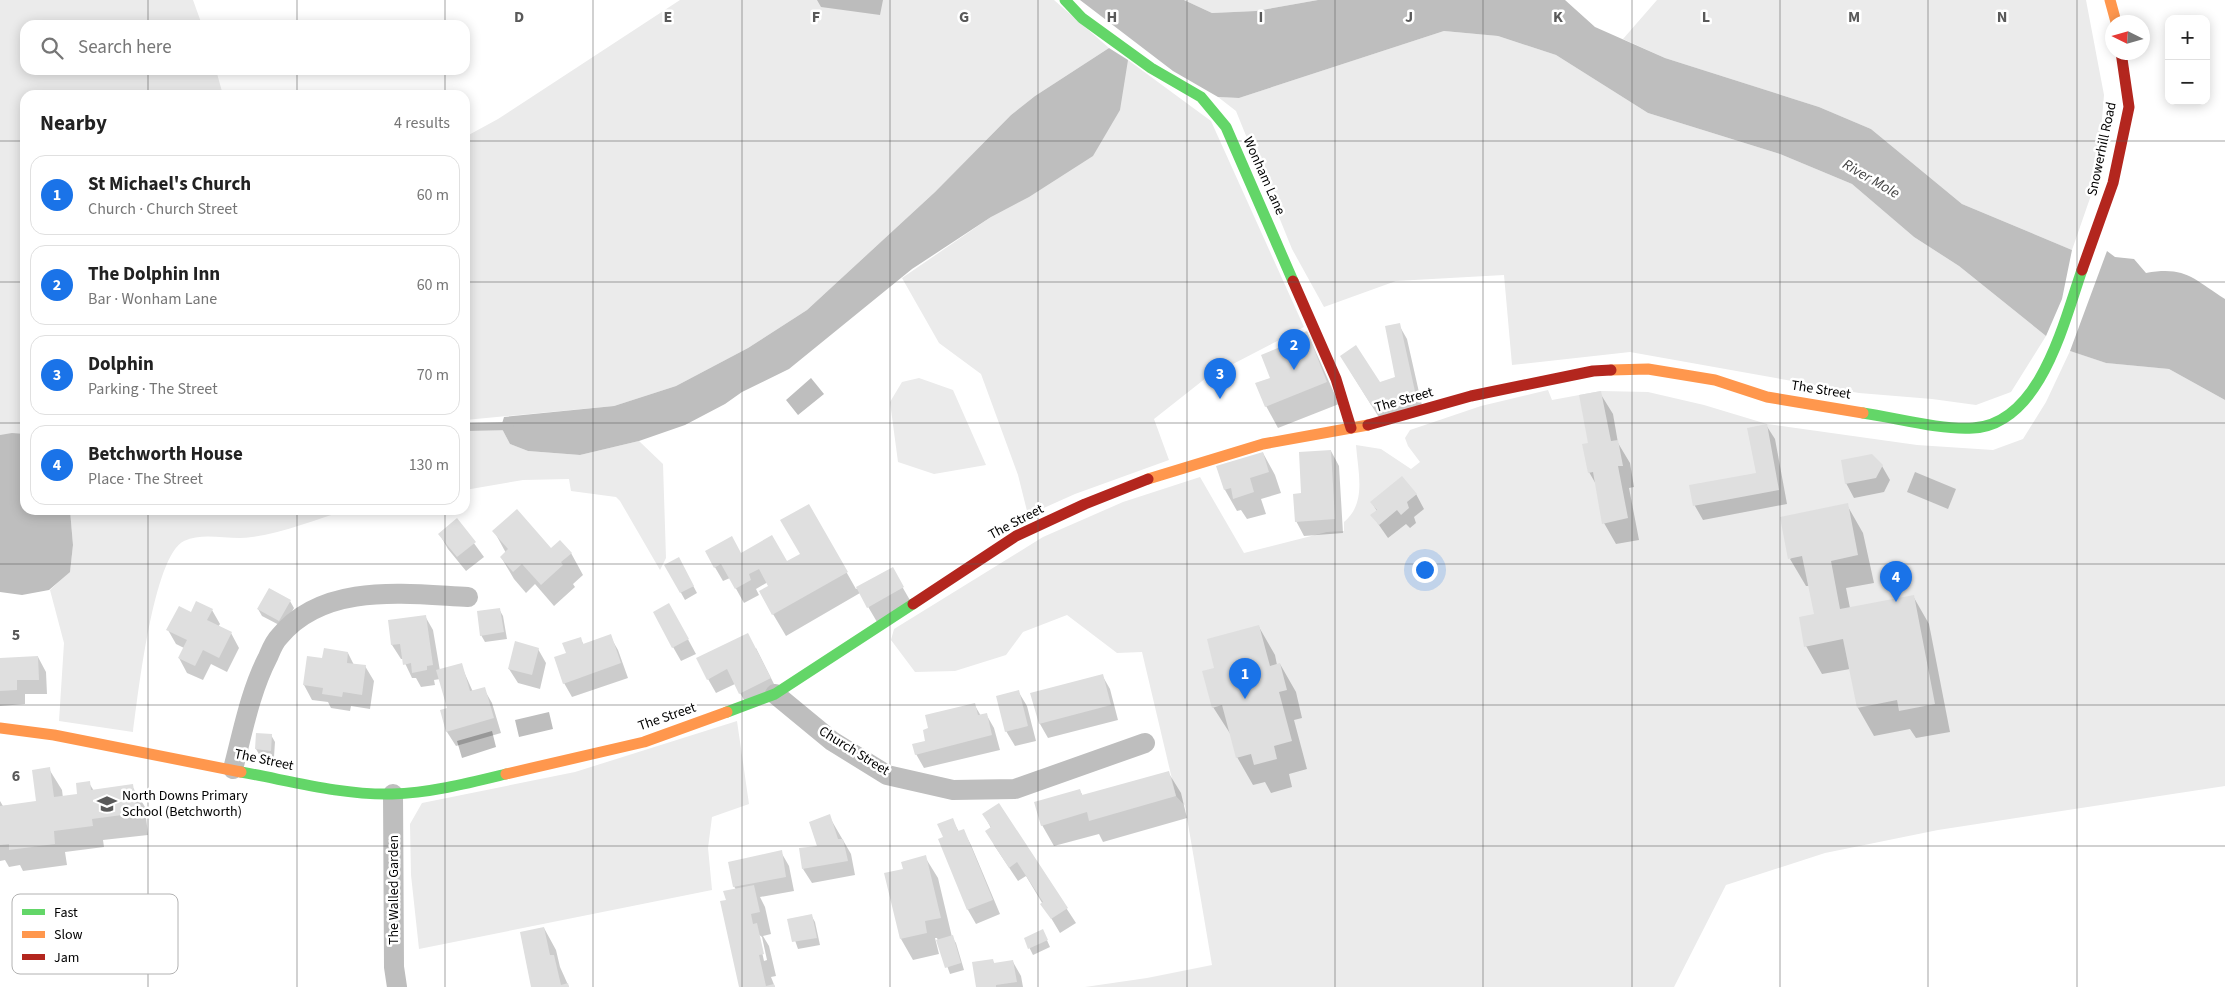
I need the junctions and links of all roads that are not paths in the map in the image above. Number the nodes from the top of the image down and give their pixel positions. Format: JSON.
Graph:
{"nodes":[{"id":1,"x":1065,"y":0,"type":"edge"},
{"id":2,"x":2110,"y":0,"type":"edge"},
{"id":3,"x":2114,"y":15,"type":"edge"},
{"id":4,"x":2122,"y":60,"type":"edge"},
{"id":5,"x":2051,"y":359,"type":"joint"},
{"id":6,"x":1351,"y":428,"type":"junction"},
{"id":7,"x":468,"y":597,"type":"dead end"},
{"id":8,"x":774,"y":694,"type":"junction"},
{"id":9,"x":0,"y":728,"type":"edge"},
{"id":10,"x":1145,"y":743,"type":"dead end"},
{"id":11,"x":233,"y":769,"type":"junction"},
{"id":12,"x":393,"y":794,"type":"junction"},
{"id":13,"x":397,"y":987,"type":"edge"}],
"edges":[{"from":1,"to":6,"type":"street","name":"Wonham Lane"},
{"from":2,"to":3,"type":"street"},
{"from":4,"to":5,"type":"street","name":"Snowerhill Road"},
{"from":5,"to":6,"type":"street","name":"The Street"},
{"from":6,"to":8,"type":"street","name":"The Street"},
{"from":7,"to":11,"type":"street"},
{"from":8,"to":10,"type":"street","name":"Church Street"},
{"from":8,"to":12,"type":"street","name":"The Street"},
{"from":9,"to":11,"type":"street","name":"The Street"},
{"from":11,"to":12,"type":"street","name":"The Street"},
{"from":12,"to":13,"type":"street","name":"The Walled Garden"}]}
